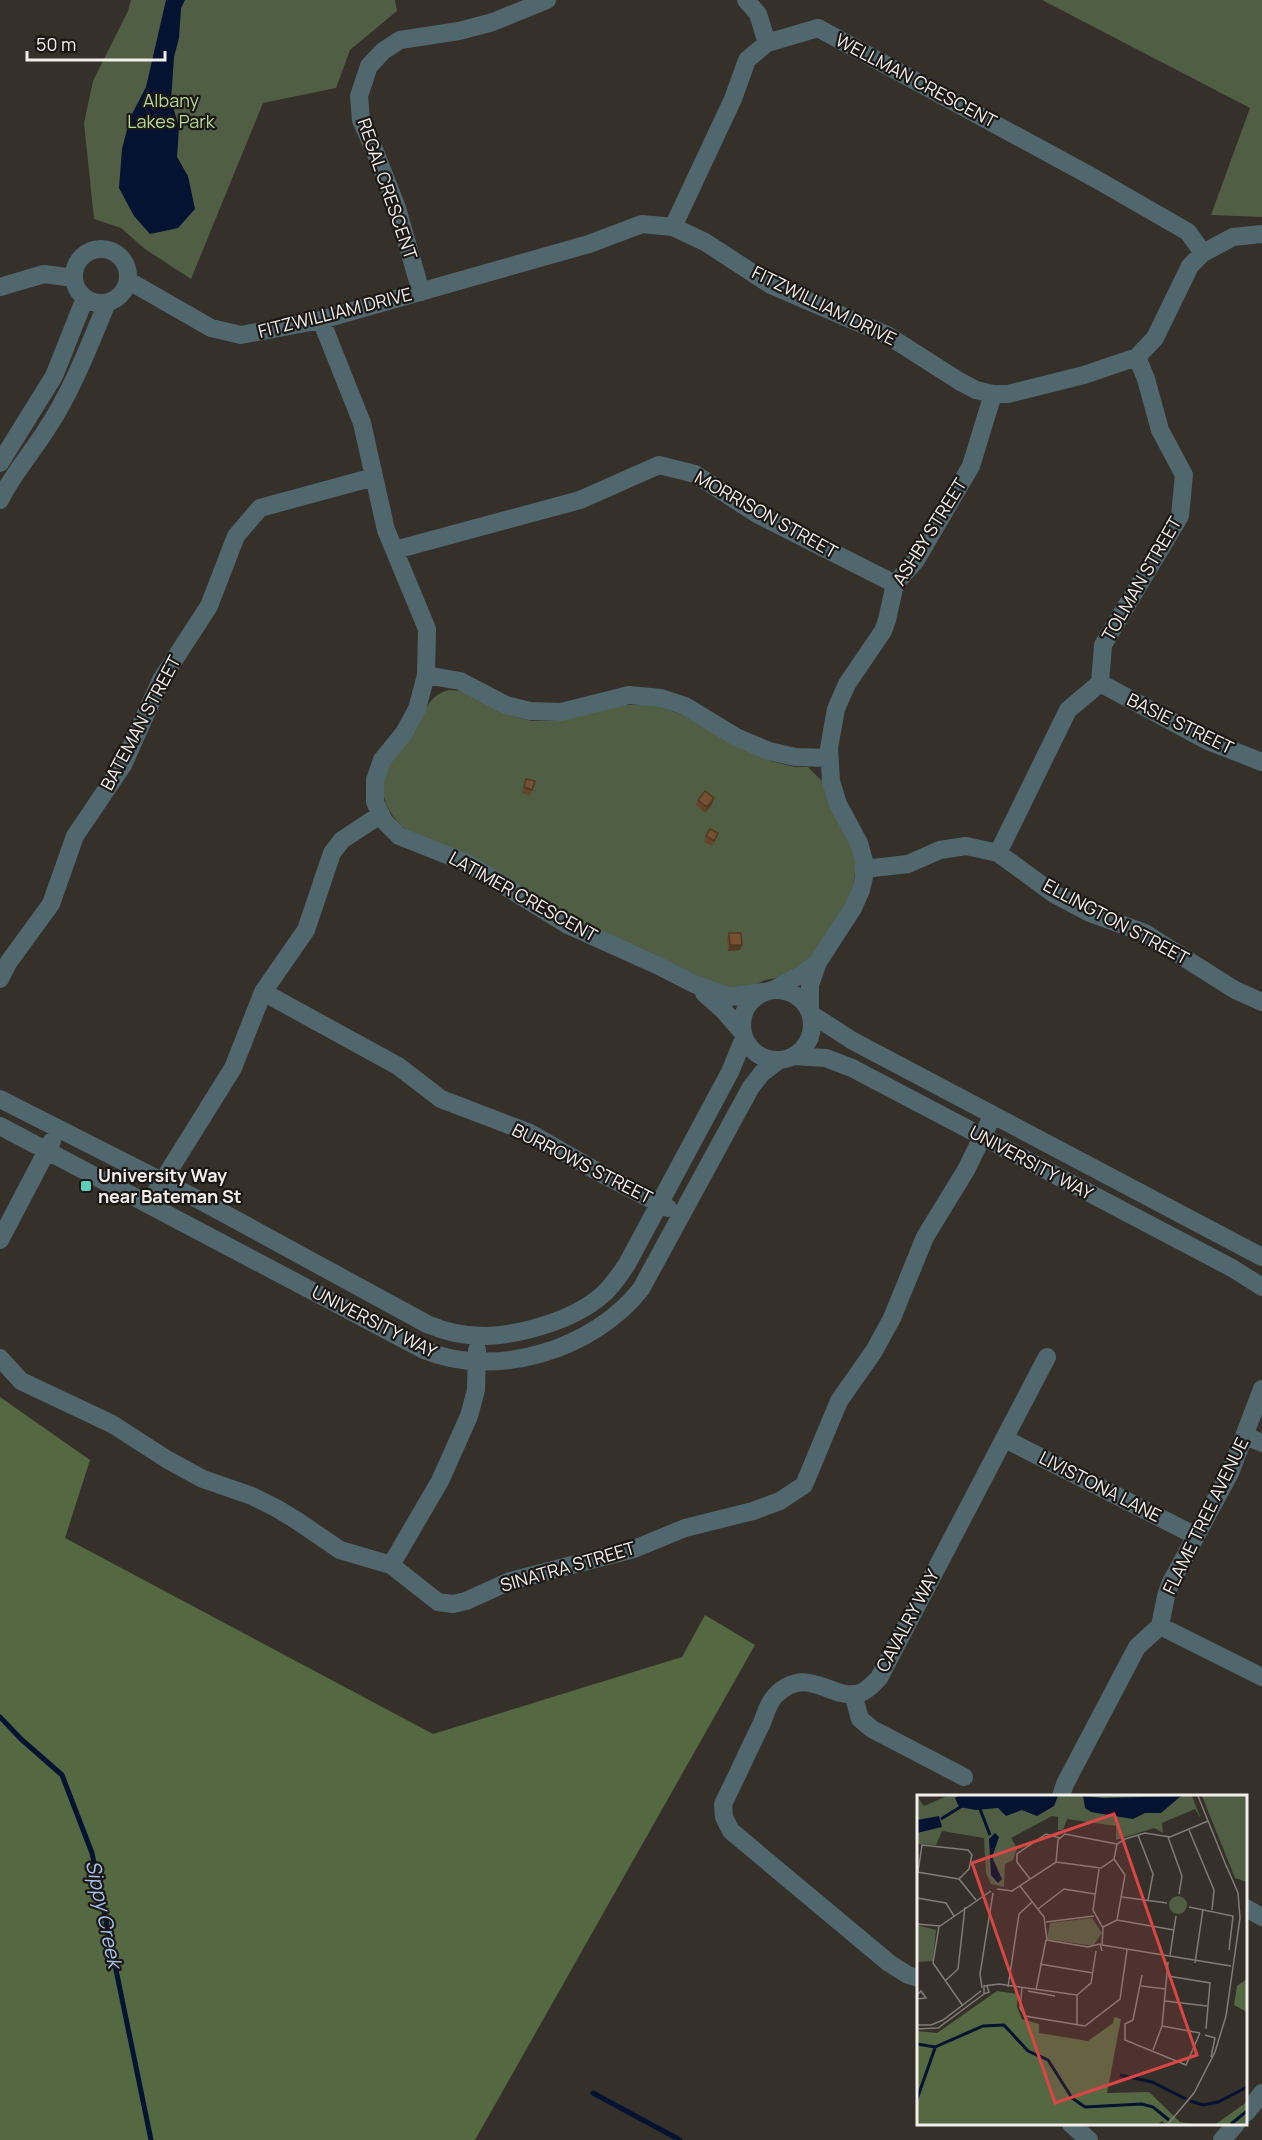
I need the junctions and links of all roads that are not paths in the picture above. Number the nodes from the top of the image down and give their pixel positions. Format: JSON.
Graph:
{"nodes":[{"id":1,"x":547,"y":0,"type":"edge"},
{"id":2,"x":746,"y":0,"type":"edge"},
{"id":3,"x":768,"y":43,"type":"junction"},
{"id":4,"x":673,"y":227,"type":"junction"},
{"id":5,"x":1262,"y":234,"type":"edge"},
{"id":6,"x":1203,"y":253,"type":"junction"},
{"id":7,"x":74,"y":278,"type":"junction"},
{"id":8,"x":129,"y":280,"type":"junction"},
{"id":9,"x":0,"y":287,"type":"edge"},
{"id":10,"x":421,"y":292,"type":"junction"},
{"id":11,"x":85,"y":298,"type":"junction"},
{"id":12,"x":107,"y":303,"type":"junction"},
{"id":13,"x":321,"y":320,"type":"junction"},
{"id":14,"x":1137,"y":357,"type":"junction"},
{"id":15,"x":993,"y":394,"type":"junction"},
{"id":16,"x":0,"y":463,"type":"edge"},
{"id":17,"x":374,"y":477,"type":"junction"},
{"id":18,"x":0,"y":500,"type":"edge"},
{"id":19,"x":395,"y":550,"type":"junction"},
{"id":20,"x":895,"y":584,"type":"junction"},
{"id":21,"x":426,"y":675,"type":"junction"},
{"id":22,"x":1100,"y":683,"type":"junction"},
{"id":23,"x":829,"y":758,"type":"junction"},
{"id":24,"x":1262,"y":762,"type":"edge"},
{"id":25,"x":380,"y":815,"type":"junction"},
{"id":26,"x":998,"y":853,"type":"junction"},
{"id":27,"x":864,"y":868,"type":"junction"},
{"id":28,"x":818,"y":962,"type":"junction"},
{"id":29,"x":0,"y":979,"type":"edge"},
{"id":30,"x":694,"y":984,"type":"junction"},
{"id":31,"x":768,"y":991,"type":"junction"},
{"id":32,"x":263,"y":992,"type":"junction"},
{"id":33,"x":1262,"y":1002,"type":"edge"},
{"id":34,"x":811,"y":1013,"type":"junction"},
{"id":35,"x":743,"y":1036,"type":"junction"},
{"id":36,"x":787,"y":1058,"type":"junction"},
{"id":37,"x":0,"y":1099,"type":"edge"},
{"id":38,"x":993,"y":1115,"type":"junction"},
{"id":39,"x":0,"y":1126,"type":"edge"},
{"id":40,"x":59,"y":1128,"type":"junction"},
{"id":41,"x":981,"y":1137,"type":"junction"},
{"id":42,"x":47,"y":1151,"type":"junction"},
{"id":43,"x":162,"y":1181,"type":"junction"},
{"id":44,"x":659,"y":1203,"type":"junction"},
{"id":45,"x":149,"y":1204,"type":"junction"},
{"id":46,"x":681,"y":1215,"type":"junction"},
{"id":47,"x":0,"y":1240,"type":"edge"},
{"id":48,"x":1262,"y":1257,"type":"edge"},
{"id":49,"x":1262,"y":1287,"type":"edge"},
{"id":50,"x":478,"y":1336,"type":"junction"},
{"id":51,"x":1047,"y":1357,"type":"dead end"},
{"id":52,"x":0,"y":1359,"type":"edge"},
{"id":53,"x":477,"y":1362,"type":"junction"},
{"id":54,"x":1262,"y":1389,"type":"edge"},
{"id":55,"x":1005,"y":1439,"type":"junction"},
{"id":56,"x":1254,"y":1440,"type":"edge"},
{"id":57,"x":1196,"y":1536,"type":"junction"},
{"id":58,"x":391,"y":1565,"type":"junction"},
{"id":59,"x":1161,"y":1626,"type":"junction"},
{"id":60,"x":1262,"y":1677,"type":"edge"},
{"id":61,"x":853,"y":1694,"type":"junction"},
{"id":62,"x":964,"y":1777,"type":"dead end"},
{"id":63,"x":1062,"y":1795,"type":"edge"},
{"id":64,"x":1247,"y":1909,"type":"edge"},
{"id":65,"x":1262,"y":1917,"type":"edge"},
{"id":66,"x":917,"y":1978,"type":"edge"},
{"id":67,"x":1262,"y":2094,"type":"edge"},
{"id":68,"x":1247,"y":2111,"type":"edge"},
{"id":69,"x":1072,"y":2125,"type":"edge"},
{"id":70,"x":1235,"y":2125,"type":"edge"},
{"id":71,"x":1089,"y":2140,"type":"edge"},
{"id":72,"x":1222,"y":2140,"type":"edge"}],
"edges":[{"from":1,"to":10,"type":"street","name":"REGAL CRESCENT"},
{"from":2,"to":3,"type":"street"},
{"from":3,"to":4,"type":"street","name":"WELLMAN CRESCENT"},
{"from":3,"to":6,"type":"street","name":"WELLMAN CRESCENT"},
{"from":4,"to":10,"type":"street","name":"FITZWILLIAM DRIVE"},
{"from":4,"to":15,"type":"street","name":"FITZWILLIAM DRIVE"},
{"from":5,"to":6,"type":"street"},
{"from":6,"to":14,"type":"street"},
{"from":7,"to":8,"type":"street"},
{"from":7,"to":9,"type":"street"},
{"from":7,"to":11,"type":"street"},
{"from":8,"to":12,"type":"street"},
{"from":8,"to":13,"type":"street","name":"FITZWILLIAM DRIVE"},
{"from":10,"to":13,"type":"street","name":"FITZWILLIAM DRIVE"},
{"from":11,"to":12,"type":"street"},
{"from":11,"to":16,"type":"street"},
{"from":12,"to":18,"type":"street"},
{"from":13,"to":17,"type":"street"},
{"from":14,"to":15,"type":"street","name":"FITZWILLIAM DRIVE"},
{"from":14,"to":22,"type":"street","name":"TOLMAN STREET"},
{"from":15,"to":20,"type":"street","name":"ASHBY STREET"},
{"from":17,"to":19,"type":"street"},
{"from":17,"to":29,"type":"street","name":"BATEMAN STREET"},
{"from":19,"to":20,"type":"street","name":"MORRISON STREET"},
{"from":19,"to":21,"type":"street"},
{"from":20,"to":23,"type":"street","name":"ASHBY STREET"},
{"from":21,"to":23,"type":"street"},
{"from":21,"to":25,"type":"street"},
{"from":22,"to":24,"type":"street","name":"BASIE STREET"},
{"from":22,"to":26,"type":"street"},
{"from":23,"to":27,"type":"street","name":"ASHBY STREET"},
{"from":25,"to":30,"type":"street","name":"LATIMER CRESCENT"},
{"from":25,"to":32,"type":"street"},
{"from":26,"to":27,"type":"street","name":"ELLINGTON STREET"},
{"from":26,"to":33,"type":"street","name":"ELLINGTON STREET"},
{"from":27,"to":28,"type":"street","name":"ASHBY STREET"},
{"from":28,"to":31,"type":"street","name":"ASHBY STREET"},
{"from":28,"to":34,"type":"street","name":"ASHBY STREET"},
{"from":30,"to":31,"type":"street","name":"LATIMER CRESCENT"},
{"from":30,"to":35,"type":"street","name":"LATIMER CRESCENT"},
{"from":31,"to":34,"type":"street"},
{"from":31,"to":35,"type":"street"},
{"from":32,"to":43,"type":"street"},
{"from":32,"to":44,"type":"street","name":"BURROWS STREET"},
{"from":34,"to":36,"type":"street"},
{"from":34,"to":38,"type":"street","name":"UNIVERSITY WAY"},
{"from":35,"to":36,"type":"street"},
{"from":35,"to":44,"type":"street","name":"UNIVERSITY WAY"},
{"from":36,"to":41,"type":"street","name":"UNIVERSITY WAY"},
{"from":36,"to":46,"type":"street","name":"UNIVERSITY WAY"},
{"from":37,"to":40,"type":"street","name":"UNIVERSITY WAY"},
{"from":38,"to":41,"type":"street","name":"SINATRA STREET"},
{"from":38,"to":48,"type":"street","name":"UNIVERSITY WAY"},
{"from":39,"to":42,"type":"street","name":"UNIVERSITY WAY"},
{"from":40,"to":42,"type":"street"},
{"from":40,"to":43,"type":"street","name":"UNIVERSITY WAY"},
{"from":41,"to":49,"type":"street","name":"UNIVERSITY WAY"},
{"from":41,"to":58,"type":"street","name":"SINATRA STREET"},
{"from":42,"to":45,"type":"street","name":"UNIVERSITY WAY"},
{"from":42,"to":47,"type":"street"},
{"from":43,"to":45,"type":"street"},
{"from":43,"to":50,"type":"street","name":"UNIVERSITY WAY"},
{"from":44,"to":46,"type":"street","name":"BURROWS STREET"},
{"from":44,"to":50,"type":"street","name":"UNIVERSITY WAY"},
{"from":45,"to":53,"type":"street","name":"UNIVERSITY WAY"},
{"from":46,"to":53,"type":"street","name":"UNIVERSITY WAY"},
{"from":50,"to":53,"type":"street"},
{"from":51,"to":55,"type":"street","name":"CAVALRY WAY"},
{"from":52,"to":58,"type":"street","name":"SINATRA STREET"},
{"from":53,"to":58,"type":"street"},
{"from":54,"to":56,"type":"street","name":"FLAME TREE AVENUE"},
{"from":55,"to":57,"type":"street","name":"LIVISTONA LANE"},
{"from":55,"to":61,"type":"street","name":"CAVALRY WAY"},
{"from":56,"to":57,"type":"street","name":"FLAME TREE AVENUE"},
{"from":57,"to":59,"type":"street","name":"FLAME TREE AVENUE"},
{"from":59,"to":60,"type":"street"},
{"from":59,"to":63,"type":"street"},
{"from":61,"to":62,"type":"street"},
{"from":61,"to":66,"type":"street"},
{"from":64,"to":65,"type":"street"},
{"from":67,"to":68,"type":"street"},
{"from":69,"to":71,"type":"street"},
{"from":70,"to":72,"type":"street"}]}
